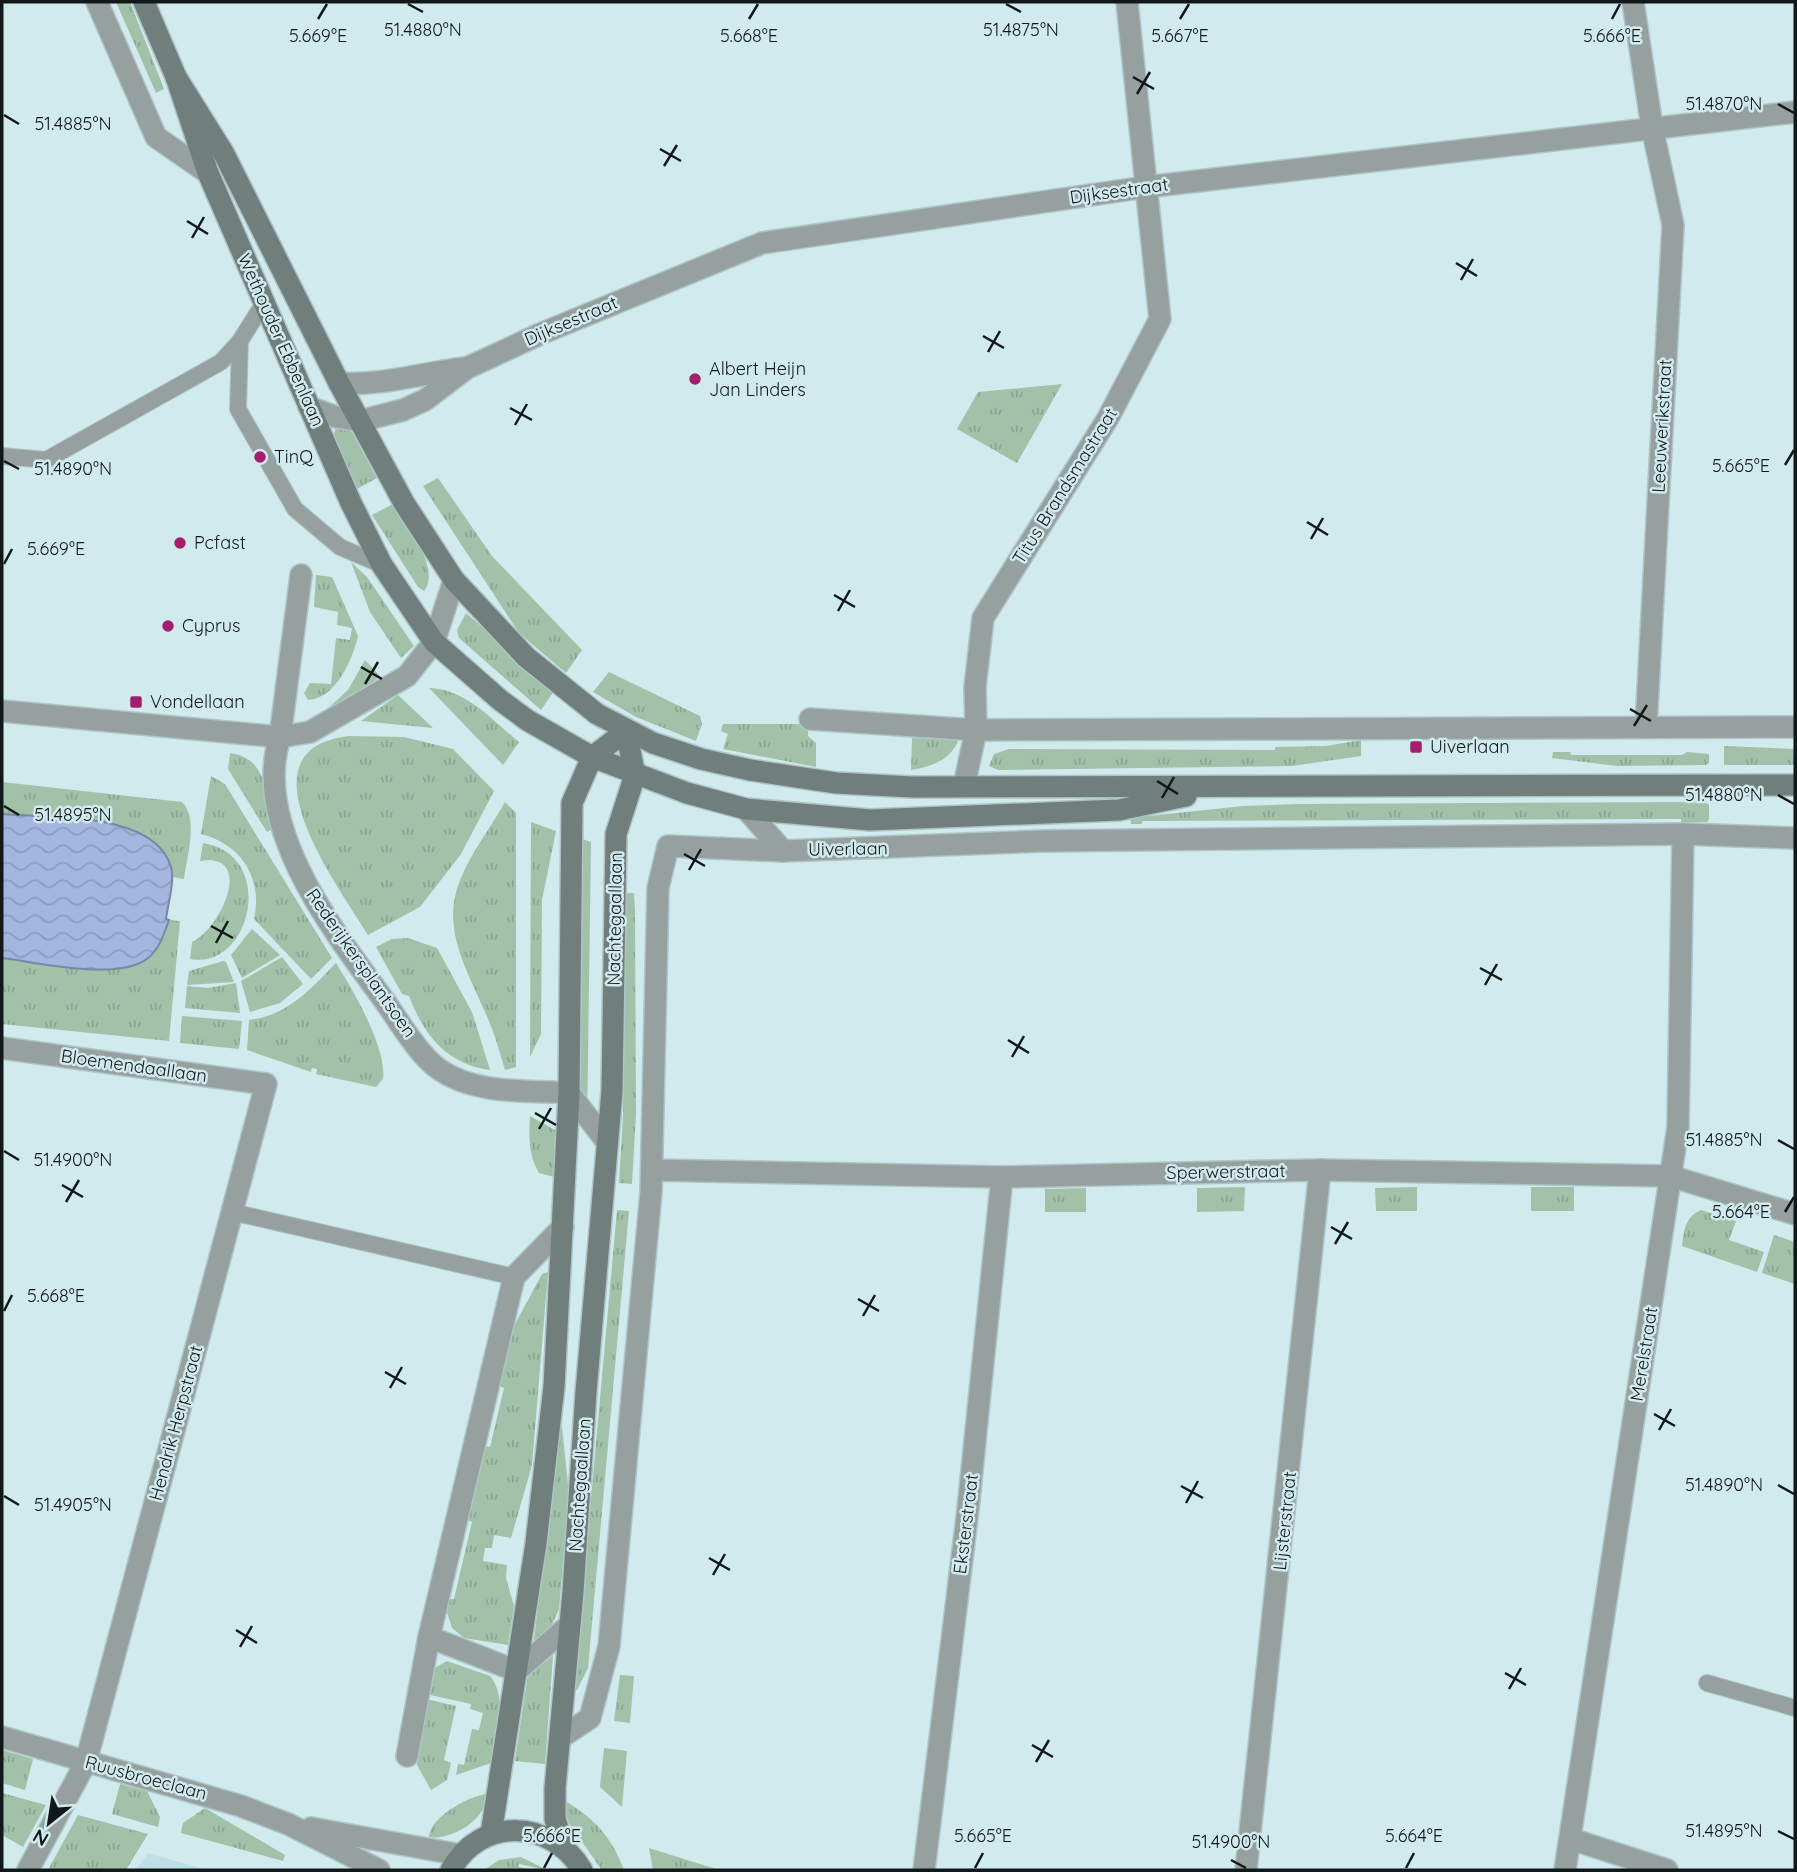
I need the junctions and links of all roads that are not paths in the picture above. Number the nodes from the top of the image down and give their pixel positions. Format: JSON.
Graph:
{"nodes":[{"id":1,"x":97,"y":2,"type":"edge"},
{"id":2,"x":144,"y":2,"type":"edge"},
{"id":3,"x":1127,"y":2,"type":"edge"},
{"id":4,"x":1633,"y":2,"type":"edge"},
{"id":5,"x":176,"y":77,"type":"junction"},
{"id":6,"x":1795,"y":112,"type":"edge"},
{"id":7,"x":1652,"y":127,"type":"junction"},
{"id":8,"x":208,"y":173,"type":"junction"},
{"id":9,"x":1146,"y":187,"type":"junction"},
{"id":10,"x":264,"y":303,"type":"junction"},
{"id":11,"x":240,"y":341,"type":"junction"},
{"id":12,"x":467,"y":368,"type":"junction"},
{"id":13,"x":339,"y":383,"type":"junction"},
{"id":14,"x":309,"y":407,"type":"junction"},
{"id":15,"x":360,"y":421,"type":"junction"},
{"id":16,"x":2,"y":456,"type":"edge"},
{"id":17,"x":382,"y":565,"type":"junction"},
{"id":18,"x":301,"y":575,"type":"dead end"},
{"id":19,"x":454,"y":580,"type":"junction"},
{"id":20,"x":434,"y":642,"type":"junction"},
{"id":21,"x":2,"y":710,"type":"edge"},
{"id":22,"x":810,"y":719,"type":"dead end"},
{"id":23,"x":1646,"y":727,"type":"junction"},
{"id":24,"x":1795,"y":727,"type":"edge"},
{"id":25,"x":976,"y":730,"type":"junction"},
{"id":26,"x":626,"y":732,"type":"junction"},
{"id":27,"x":280,"y":737,"type":"junction"},
{"id":28,"x":592,"y":757,"type":"junction"},
{"id":29,"x":635,"y":775,"type":"junction"},
{"id":30,"x":1795,"y":785,"type":"edge"},
{"id":31,"x":964,"y":786,"type":"junction"},
{"id":32,"x":1230,"y":787,"type":"junction"},
{"id":33,"x":746,"y":809,"type":"junction"},
{"id":34,"x":1683,"y":834,"type":"junction"},
{"id":35,"x":1795,"y":838,"type":"edge"},
{"id":36,"x":783,"y":850,"type":"junction"},
{"id":37,"x":2,"y":1048,"type":"edge"},
{"id":38,"x":266,"y":1084,"type":"joint"},
{"id":39,"x":569,"y":1093,"type":"junction"},
{"id":40,"x":607,"y":1142,"type":"junction"},
{"id":41,"x":652,"y":1170,"type":"junction"},
{"id":42,"x":1320,"y":1170,"type":"junction"},
{"id":43,"x":1670,"y":1175,"type":"junction"},
{"id":44,"x":1002,"y":1177,"type":"junction"},
{"id":45,"x":232,"y":1212,"type":"junction"},
{"id":46,"x":1795,"y":1214,"type":"edge"},
{"id":47,"x":563,"y":1227,"type":"junction"},
{"id":48,"x":514,"y":1278,"type":"junction"},
{"id":49,"x":568,"y":1626,"type":"junction"},
{"id":50,"x":429,"y":1637,"type":"junction"},
{"id":51,"x":517,"y":1671,"type":"junction"},
{"id":52,"x":1707,"y":1683,"type":"dead end"},
{"id":53,"x":1795,"y":1708,"type":"edge"},
{"id":54,"x":2,"y":1737,"type":"edge"},
{"id":55,"x":560,"y":1738,"type":"junction"},
{"id":56,"x":407,"y":1756,"type":"dead end"},
{"id":57,"x":86,"y":1762,"type":"junction"},
{"id":58,"x":288,"y":1824,"type":"junction"},
{"id":59,"x":491,"y":1834,"type":"junction"},
{"id":60,"x":1571,"y":1839,"type":"junction"},
{"id":61,"x":565,"y":1847,"type":"junction"},
{"id":62,"x":456,"y":1863,"type":"edge"},
{"id":63,"x":28,"y":1870,"type":"edge"},
{"id":64,"x":379,"y":1870,"type":"edge"},
{"id":65,"x":582,"y":1870,"type":"edge"},
{"id":66,"x":924,"y":1870,"type":"edge"},
{"id":67,"x":1245,"y":1870,"type":"edge"},
{"id":68,"x":1565,"y":1870,"type":"edge"},
{"id":69,"x":1667,"y":1870,"type":"edge"}],
"edges":[{"from":1,"to":8,"type":"street"},
{"from":2,"to":5,"type":"main road","name":"Wethouder Ebbenlaan"},
{"from":3,"to":9,"type":"street","name":"Titus Brandsmastraat"},
{"from":4,"to":7,"type":"street","name":"Leeuwerikstraat"},
{"from":5,"to":8,"type":"main road","name":"Wethouder Ebbenlaan"},
{"from":5,"to":13,"type":"main road","name":"Wethouder Ebbenlaan"},
{"from":6,"to":7,"type":"street","name":"Dijksestraat"},
{"from":7,"to":9,"type":"street","name":"Dijksestraat"},
{"from":7,"to":23,"type":"street","name":"Leeuwerikstraat"},
{"from":8,"to":10,"type":"main road","name":"Wethouder Ebbenlaan"},
{"from":9,"to":12,"type":"street","name":"Dijksestraat"},
{"from":9,"to":25,"type":"street","name":"Titus Brandsmastraat"},
{"from":10,"to":11,"type":"lane"},
{"from":10,"to":14,"type":"main road","name":"Wethouder Ebbenlaan"},
{"from":11,"to":16,"type":"lane"},
{"from":11,"to":17,"type":"lane"},
{"from":12,"to":13,"type":"street","name":"Dijksestraat"},
{"from":12,"to":15,"type":"street","name":"Dijksestraat"},
{"from":13,"to":15,"type":"main road","name":"Wethouder Ebbenlaan"},
{"from":14,"to":15,"type":"street","name":"Dijksestraat"},
{"from":14,"to":17,"type":"main road","name":"Wethouder Ebbenlaan"},
{"from":15,"to":19,"type":"main road","name":"Wethouder Ebbenlaan"},
{"from":17,"to":20,"type":"main road","name":"Wethouder Ebbenlaan"},
{"from":18,"to":27,"type":"street","name":"Rederijkersplantsoen"},
{"from":19,"to":20,"type":"street"},
{"from":19,"to":26,"type":"main road","name":"Wethouder Ebbenlaan"},
{"from":20,"to":27,"type":"street"},
{"from":20,"to":28,"type":"main road","name":"Wethouder Ebbenlaan"},
{"from":21,"to":27,"type":"street"},
{"from":22,"to":25,"type":"street"},
{"from":23,"to":24,"type":"street"},
{"from":23,"to":25,"type":"street"},
{"from":25,"to":31,"type":"street","name":"Titus Brandsmastraat"},
{"from":26,"to":28,"type":"main road"},
{"from":26,"to":29,"type":"main road","name":"Nachtegaallaan"},
{"from":26,"to":31,"type":"main road","name":"Uiverlaan"},
{"from":27,"to":39,"type":"street","name":"Rederijkersplantsoen"},
{"from":28,"to":29,"type":"main road","name":"Uiverlaan"},
{"from":28,"to":39,"type":"main road","name":"Nachtegaallaan"},
{"from":29,"to":33,"type":"main road","name":"Uiverlaan"},
{"from":29,"to":40,"type":"main road","name":"Nachtegaallaan"},
{"from":30,"to":32,"type":"main road","name":"Uiverlaan"},
{"from":31,"to":32,"type":"main road","name":"Uiverlaan"},
{"from":32,"to":33,"type":"main road","name":"Uiverlaan"},
{"from":33,"to":36,"type":"street","name":"Uiverlaan"},
{"from":34,"to":35,"type":"street","name":"Uiverlaan"},
{"from":34,"to":36,"type":"street","name":"Uiverlaan"},
{"from":34,"to":43,"type":"street","name":"Merelstraat"},
{"from":36,"to":41,"type":"street","name":"Uiverlaan"},
{"from":37,"to":38,"type":"street","name":"Bloemendaallaan"},
{"from":38,"to":45,"type":"street","name":"Hendrik Herpstraat"},
{"from":39,"to":40,"type":"street"},
{"from":39,"to":47,"type":"main road","name":"Nachtegaallaan"},
{"from":40,"to":49,"type":"main road","name":"Nachtegaallaan"},
{"from":41,"to":44,"type":"street","name":"Sperwerstraat"},
{"from":41,"to":55,"type":"street"},
{"from":42,"to":43,"type":"street","name":"Sperwerstraat"},
{"from":42,"to":44,"type":"street","name":"Sperwerstraat"},
{"from":42,"to":67,"type":"street","name":"Lijsterstraat"},
{"from":43,"to":46,"type":"street","name":"Sperwerstraat"},
{"from":43,"to":60,"type":"street","name":"Merelstraat"},
{"from":44,"to":66,"type":"street","name":"Eksterstraat"},
{"from":45,"to":48,"type":"lane"},
{"from":45,"to":57,"type":"street","name":"Hendrik Herpstraat"},
{"from":47,"to":48,"type":"street"},
{"from":47,"to":51,"type":"main road","name":"Nachtegaallaan"},
{"from":48,"to":50,"type":"street"},
{"from":49,"to":51,"type":"street"},
{"from":49,"to":55,"type":"main road","name":"Nachtegaallaan"},
{"from":50,"to":51,"type":"street"},
{"from":50,"to":56,"type":"street"},
{"from":51,"to":59,"type":"main road","name":"Nachtegaallaan"},
{"from":52,"to":53,"type":"lane"},
{"from":54,"to":57,"type":"street","name":"Ruusbroeclaan"},
{"from":55,"to":61,"type":"main road","name":"Nachtegaallaan"},
{"from":57,"to":58,"type":"street","name":"Ruusbroeclaan"},
{"from":57,"to":63,"type":"street","name":"Hendrik Herpstraat"},
{"from":58,"to":62,"type":"street","name":"Ruusbroeclaan"},
{"from":58,"to":64,"type":"street","name":"Ruusbroeclaan"},
{"from":59,"to":61,"type":"main road"},
{"from":59,"to":62,"type":"main road"},
{"from":60,"to":68,"type":"street","name":"Merelstraat"},
{"from":60,"to":69,"type":"street"},
{"from":61,"to":65,"type":"main road"}]}
